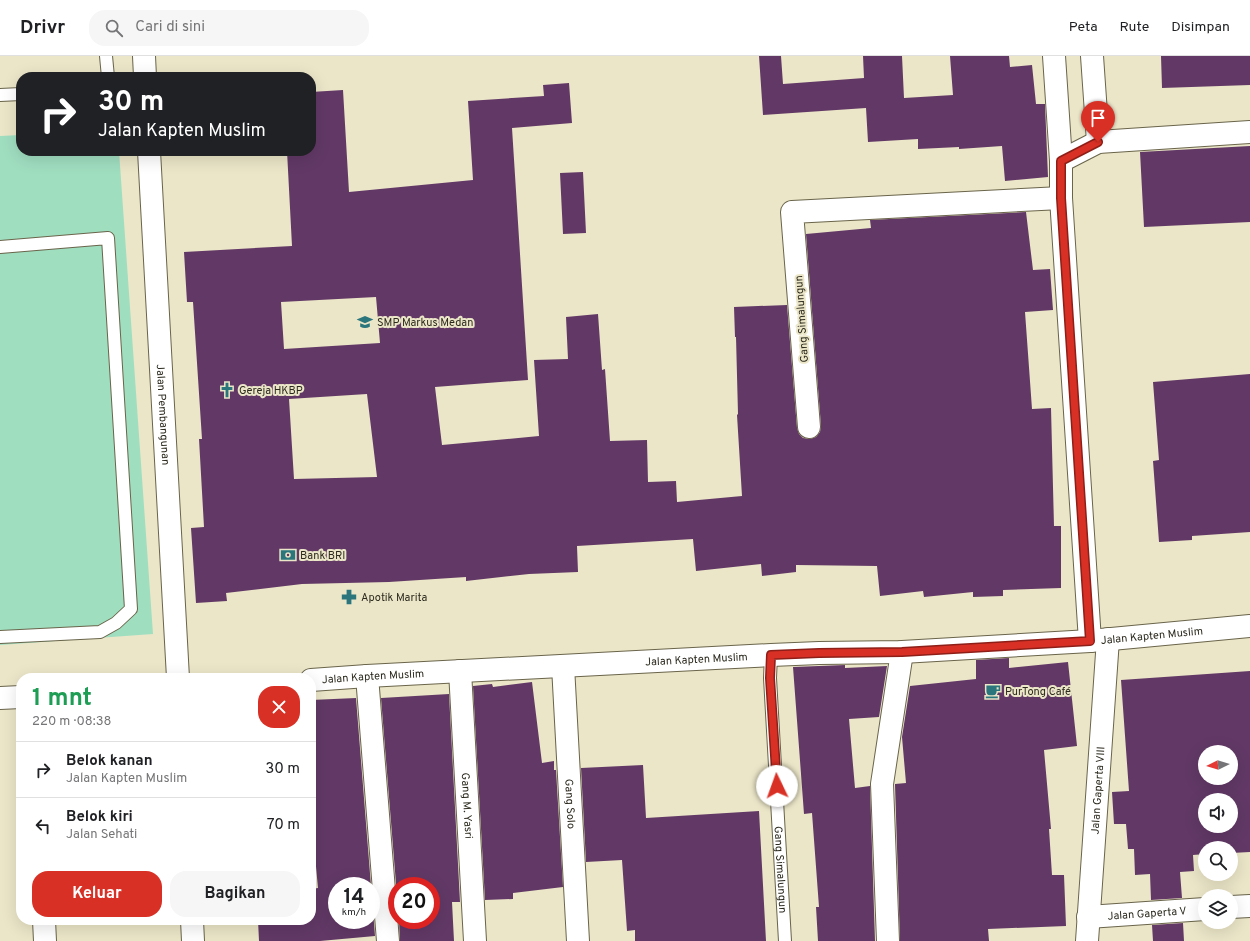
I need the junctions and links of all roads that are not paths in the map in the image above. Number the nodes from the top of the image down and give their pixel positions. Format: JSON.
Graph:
{"nodes":[{"id":1,"x":106,"y":56,"type":"edge"},
{"id":2,"x":144,"y":56,"type":"edge"},
{"id":3,"x":1054,"y":56,"type":"edge"},
{"id":4,"x":1092,"y":56,"type":"edge"},
{"id":5,"x":108,"y":72,"type":"edge"},
{"id":6,"x":145,"y":72,"type":"edge"},
{"id":7,"x":16,"y":94,"type":"edge"},
{"id":8,"x":0,"y":96,"type":"edge"},
{"id":9,"x":1250,"y":132,"type":"edge"},
{"id":10,"x":1098,"y":142,"type":"junction"},
{"id":11,"x":149,"y":156,"type":"edge"},
{"id":12,"x":1061,"y":161,"type":"junction"},
{"id":13,"x":1061,"y":198,"type":"junction"},
{"id":14,"x":0,"y":247,"type":"edge"},
{"id":15,"x":809,"y":427,"type":"dead end"},
{"id":16,"x":1250,"y":626,"type":"edge"},
{"id":17,"x":0,"y":637,"type":"edge"},
{"id":18,"x":1099,"y":640,"type":"junction"},
{"id":19,"x":902,"y":652,"type":"junction"},
{"id":20,"x":771,"y":655,"type":"junction"},
{"id":21,"x":562,"y":666,"type":"junction"},
{"id":22,"x":460,"y":671,"type":"junction"},
{"id":23,"x":178,"y":673,"type":"edge"},
{"id":24,"x":367,"y":676,"type":"junction"},
{"id":25,"x":316,"y":680,"type":"edge"},
{"id":26,"x":16,"y":697,"type":"edge"},
{"id":27,"x":0,"y":698,"type":"edge"},
{"id":28,"x":1250,"y":906,"type":"edge"},
{"id":29,"x":1238,"y":907,"type":"edge"},
{"id":30,"x":1198,"y":909,"type":"edge"},
{"id":31,"x":1088,"y":917,"type":"junction"},
{"id":32,"x":44,"y":925,"type":"edge"},
{"id":33,"x":192,"y":925,"type":"edge"},
{"id":34,"x":45,"y":941,"type":"edge"},
{"id":35,"x":193,"y":941,"type":"edge"},
{"id":36,"x":388,"y":941,"type":"edge"},
{"id":37,"x":475,"y":941,"type":"edge"},
{"id":38,"x":578,"y":941,"type":"edge"},
{"id":39,"x":785,"y":941,"type":"edge"},
{"id":40,"x":888,"y":941,"type":"edge"},
{"id":41,"x":1087,"y":941,"type":"edge"}],
"edges":[{"from":1,"to":5,"type":"lane"},
{"from":2,"to":6,"type":"street"},
{"from":3,"to":12,"type":"street","name":"Jalan Gaperta VIII"},
{"from":4,"to":10,"type":"street"},
{"from":7,"to":8,"type":"lane"},
{"from":9,"to":10,"type":"street"},
{"from":10,"to":12,"type":"street"},
{"from":11,"to":23,"type":"street","name":"Jalan Pembangunan"},
{"from":12,"to":13,"type":"street","name":"Jalan Gaperta VIII"},
{"from":13,"to":15,"type":"street","name":"Gang Simalungun"},
{"from":13,"to":18,"type":"street","name":"Jalan Gaperta VIII"},
{"from":14,"to":17,"type":"lane"},
{"from":16,"to":18,"type":"street","name":"Jalan Kapten Muslim"},
{"from":18,"to":19,"type":"street","name":"Jalan Kapten Muslim"},
{"from":18,"to":31,"type":"street","name":"Jalan Gaperta VIII"},
{"from":19,"to":20,"type":"street","name":"Jalan Kapten Muslim"},
{"from":19,"to":40,"type":"street"},
{"from":20,"to":21,"type":"street","name":"Jalan Kapten Muslim"},
{"from":20,"to":39,"type":"lane","name":"Gang Simalungun"},
{"from":21,"to":22,"type":"street","name":"Jalan Kapten Muslim"},
{"from":21,"to":38,"type":"street","name":"Gang Solo"},
{"from":22,"to":24,"type":"street","name":"Jalan Kapten Muslim"},
{"from":22,"to":37,"type":"street","name":"Gang M. Yasri"},
{"from":24,"to":25,"type":"street","name":"Jalan Kapten Muslim"},
{"from":24,"to":36,"type":"street"},
{"from":26,"to":27,"type":"street"},
{"from":28,"to":29,"type":"street"},
{"from":30,"to":31,"type":"street","name":"Jalan Gaperta V"},
{"from":31,"to":41,"type":"street","name":"Jalan Gaperta VIII"},
{"from":32,"to":34,"type":"street"},
{"from":33,"to":35,"type":"street"}]}
